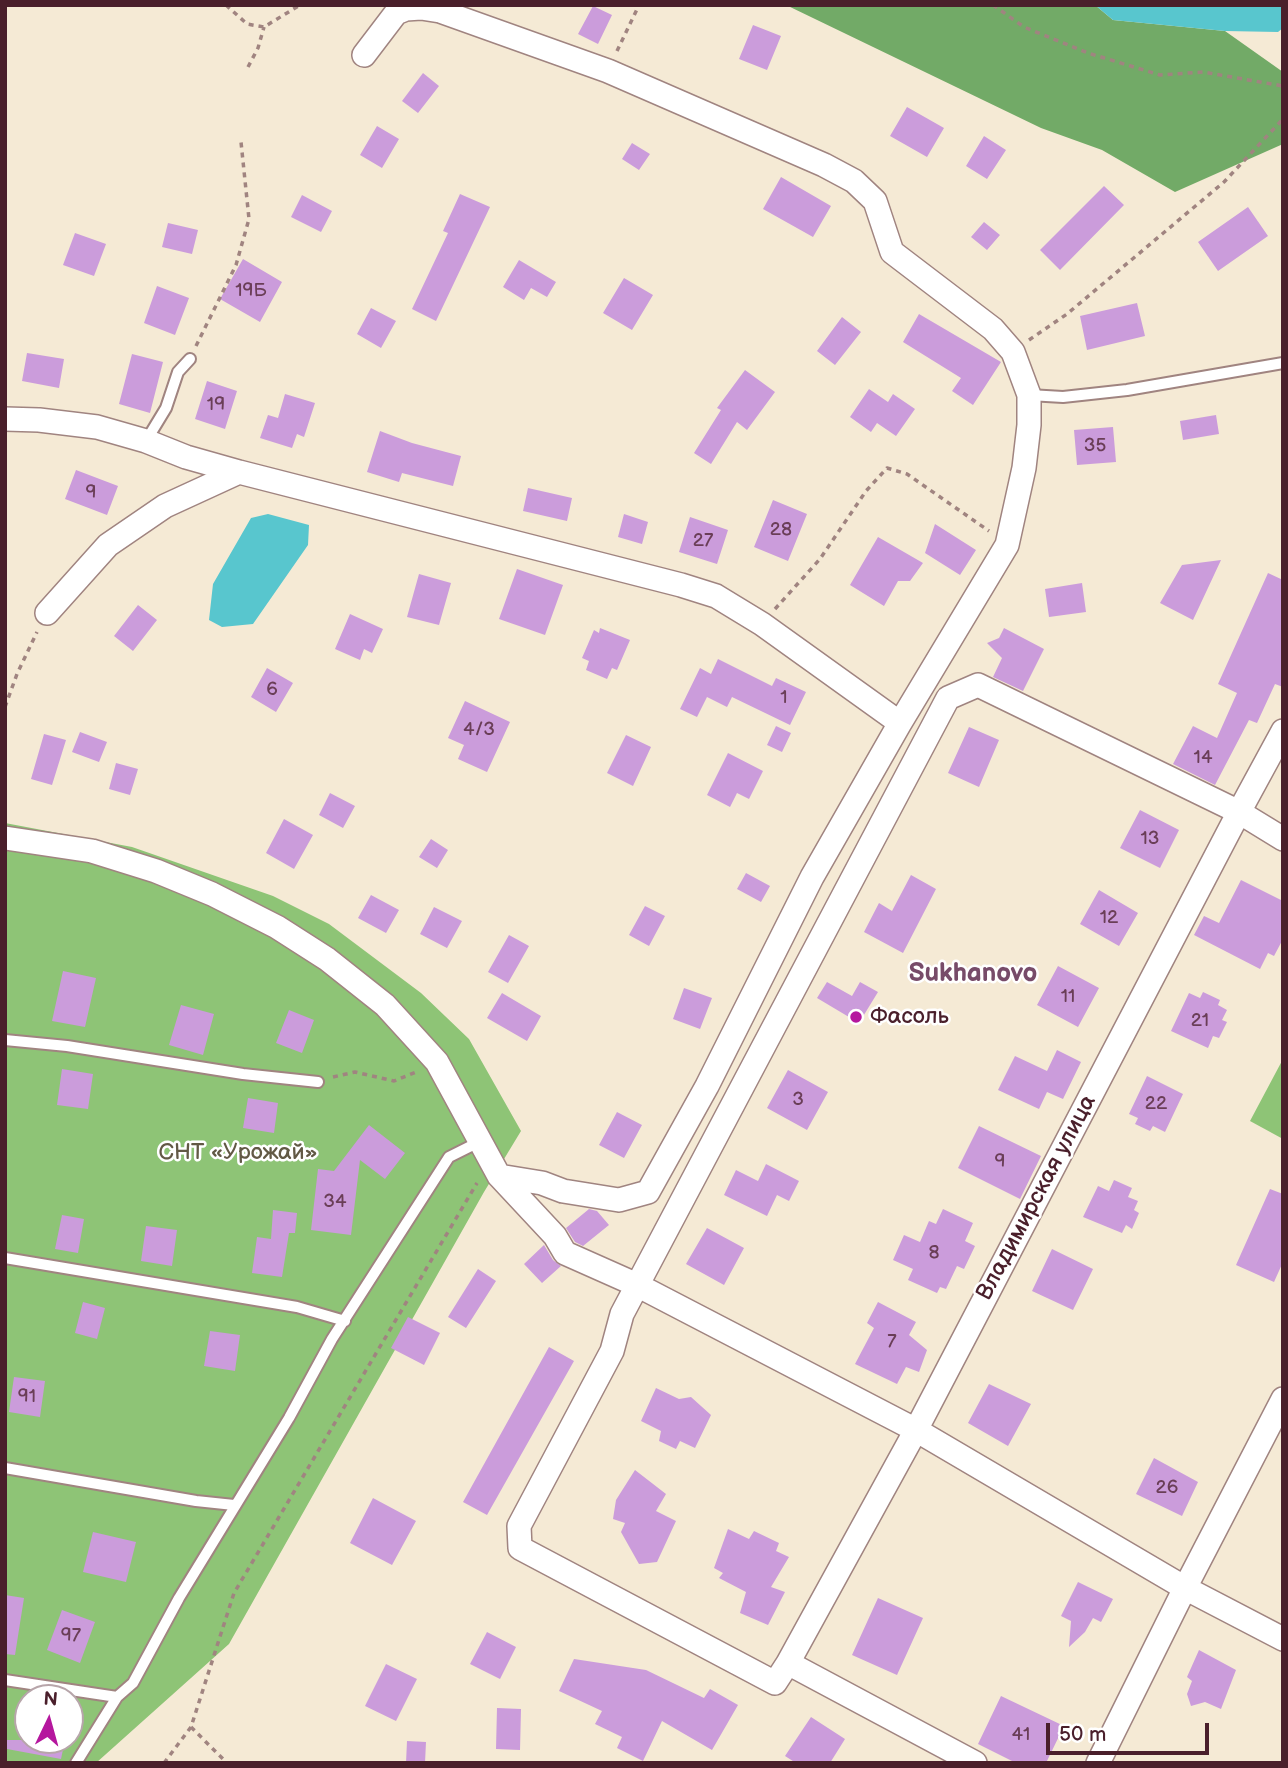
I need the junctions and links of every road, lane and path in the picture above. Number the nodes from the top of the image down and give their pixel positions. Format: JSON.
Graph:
{"nodes":[{"id":1,"x":226,"y":5,"type":"edge"},
{"id":2,"x":300,"y":5,"type":"edge"},
{"id":3,"x":639,"y":5,"type":"edge"},
{"id":4,"x":993,"y":5,"type":"edge"},
{"id":5,"x":264,"y":27,"type":"junction"},
{"id":6,"x":364,"y":55,"type":"dead end"},
{"id":7,"x":248,"y":67,"type":"dead end"},
{"id":8,"x":608,"y":71,"type":"junction"},
{"id":9,"x":1283,"y":86,"type":"edge"},
{"id":10,"x":1283,"y":119,"type":"edge"},
{"id":11,"x":241,"y":142,"type":"dead end"},
{"id":12,"x":1013,"y":352,"type":"junction"},
{"id":13,"x":190,"y":359,"type":"joint"},
{"id":14,"x":1283,"y":363,"type":"edge"},
{"id":15,"x":1029,"y":395,"type":"junction"},
{"id":16,"x":5,"y":419,"type":"edge"},
{"id":17,"x":146,"y":441,"type":"junction"},
{"id":18,"x":239,"y":472,"type":"junction"},
{"id":19,"x":1007,"y":545,"type":"junction"},
{"id":20,"x":47,"y":613,"type":"joint"},
{"id":21,"x":762,"y":624,"type":"junction"},
{"id":22,"x":5,"y":707,"type":"edge"},
{"id":23,"x":900,"y":723,"type":"junction"},
{"id":24,"x":1283,"y":731,"type":"edge"},
{"id":25,"x":1239,"y":812,"type":"junction"},
{"id":26,"x":5,"y":838,"type":"edge"},
{"id":27,"x":1283,"y":839,"type":"edge"},
{"id":28,"x":5,"y":1040,"type":"edge"},
{"id":29,"x":437,"y":1062,"type":"junction"},
{"id":30,"x":317,"y":1082,"type":"joint"},
{"id":31,"x":490,"y":1159,"type":"junction"},
{"id":32,"x":5,"y":1258,"type":"edge"},
{"id":33,"x":637,"y":1285,"type":"junction"},
{"id":34,"x":345,"y":1321,"type":"junction"},
{"id":35,"x":1283,"y":1399,"type":"edge"},
{"id":36,"x":916,"y":1430,"type":"junction"},
{"id":37,"x":5,"y":1468,"type":"edge"},
{"id":38,"x":234,"y":1505,"type":"junction"},
{"id":39,"x":1185,"y":1588,"type":"junction"},
{"id":40,"x":1283,"y":1639,"type":"edge"},
{"id":41,"x":788,"y":1663,"type":"junction"},
{"id":42,"x":5,"y":1680,"type":"edge"},
{"id":43,"x":117,"y":1697,"type":"junction"},
{"id":44,"x":191,"y":1727,"type":"junction"},
{"id":45,"x":76,"y":1763,"type":"edge"},
{"id":46,"x":164,"y":1763,"type":"edge"},
{"id":47,"x":227,"y":1763,"type":"edge"},
{"id":48,"x":975,"y":1763,"type":"edge"},
{"id":49,"x":1098,"y":1763,"type":"edge"}],
"edges":[{"from":1,"to":5,"type":"path"},
{"from":2,"to":5,"type":"path"},
{"from":3,"to":8,"type":"path"},
{"from":4,"to":9,"type":"path"},
{"from":5,"to":7,"type":"path"},
{"from":6,"to":8,"type":"street"},
{"from":8,"to":12,"type":"street"},
{"from":10,"to":12,"type":"path"},
{"from":11,"to":13,"type":"path"},
{"from":12,"to":15,"type":"street"},
{"from":13,"to":17,"type":"lane"},
{"from":14,"to":15,"type":"lane"},
{"from":15,"to":19,"type":"street"},
{"from":16,"to":17,"type":"street"},
{"from":17,"to":18,"type":"street"},
{"from":18,"to":20,"type":"street"},
{"from":18,"to":21,"type":"street"},
{"from":19,"to":21,"type":"path"},
{"from":19,"to":23,"type":"street"},
{"from":20,"to":22,"type":"path"},
{"from":21,"to":23,"type":"street"},
{"from":23,"to":31,"type":"street"},
{"from":24,"to":25,"type":"street","name":"Владимирская улица"},
{"from":25,"to":27,"type":"street"},
{"from":25,"to":33,"type":"street"},
{"from":25,"to":36,"type":"street","name":"Владимирская улица"},
{"from":26,"to":29,"type":"street"},
{"from":28,"to":30,"type":"lane"},
{"from":29,"to":30,"type":"path"},
{"from":29,"to":31,"type":"street"},
{"from":31,"to":33,"type":"street"},
{"from":31,"to":34,"type":"lane"},
{"from":31,"to":44,"type":"path"},
{"from":32,"to":34,"type":"lane"},
{"from":33,"to":36,"type":"street"},
{"from":33,"to":41,"type":"street"},
{"from":34,"to":38,"type":"lane"},
{"from":35,"to":39,"type":"street"},
{"from":36,"to":39,"type":"street"},
{"from":36,"to":41,"type":"street","name":"Владимирская улица"},
{"from":37,"to":38,"type":"lane"},
{"from":38,"to":43,"type":"lane"},
{"from":39,"to":40,"type":"street"},
{"from":39,"to":49,"type":"street"},
{"from":41,"to":48,"type":"street"},
{"from":42,"to":43,"type":"lane"},
{"from":43,"to":45,"type":"lane"},
{"from":44,"to":46,"type":"path"},
{"from":44,"to":47,"type":"path"}]}
